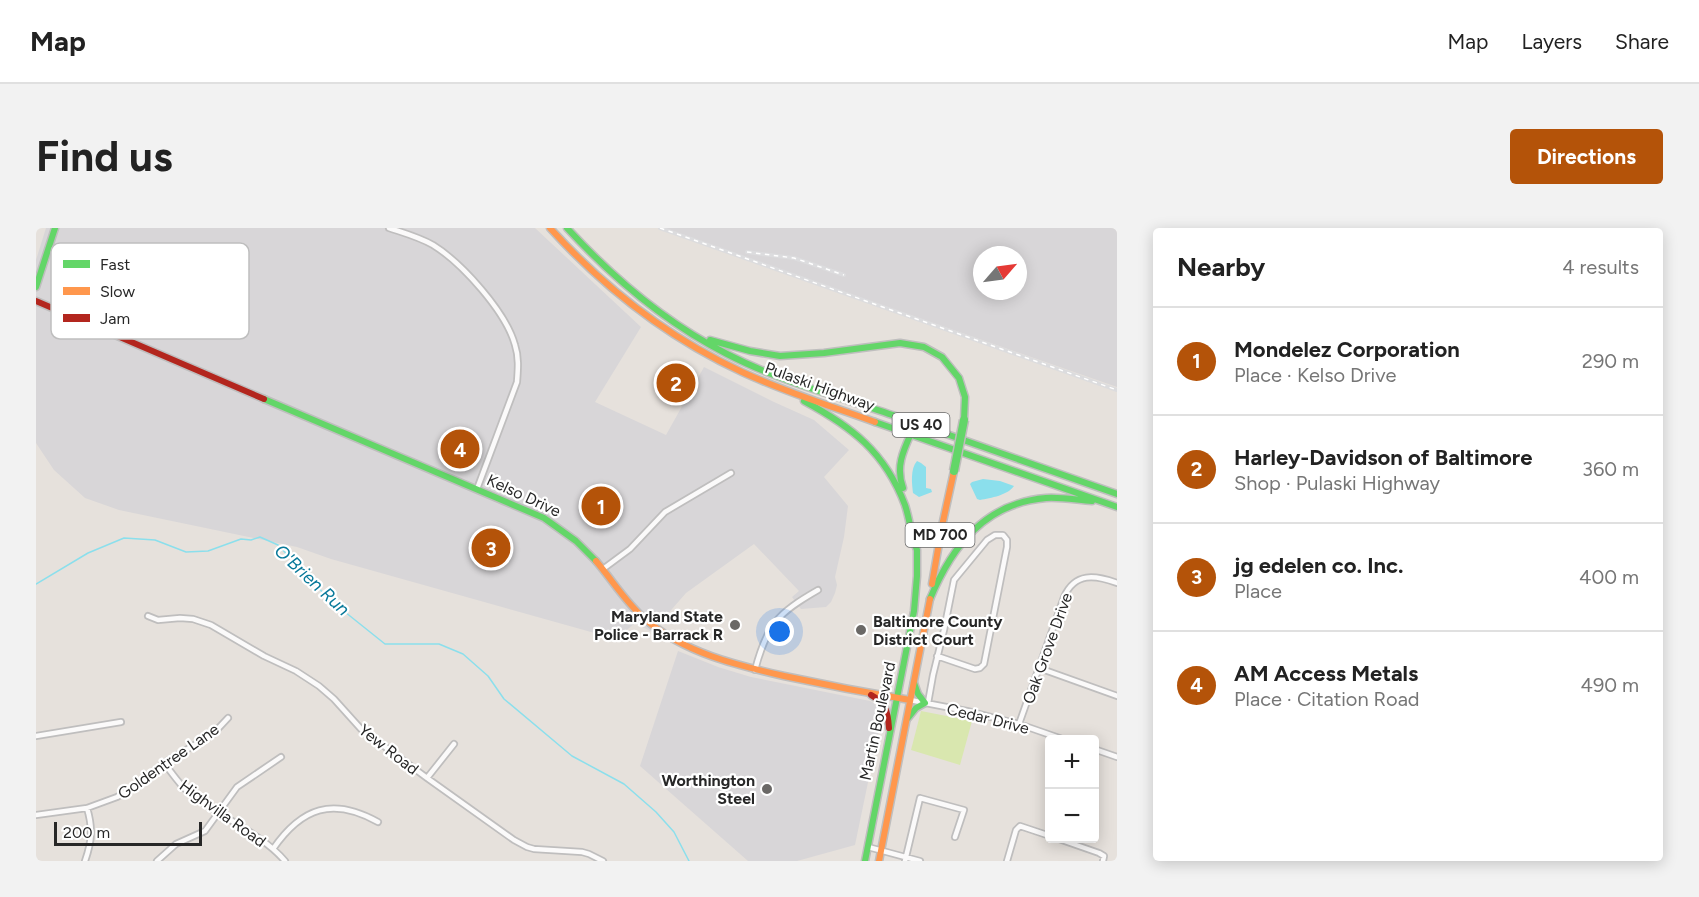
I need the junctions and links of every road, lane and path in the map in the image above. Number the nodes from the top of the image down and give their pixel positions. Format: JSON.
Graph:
{"nodes":[{"id":1,"x":55,"y":228,"type":"edge"},
{"id":2,"x":389,"y":228,"type":"edge"},
{"id":3,"x":550,"y":228,"type":"edge"},
{"id":4,"x":567,"y":228,"type":"edge"},
{"id":5,"x":36,"y":287,"type":"edge"},
{"id":6,"x":36,"y":301,"type":"edge"},
{"id":7,"x":51,"y":307,"type":"edge"},
{"id":8,"x":687,"y":331,"type":"junction"},
{"id":9,"x":125,"y":339,"type":"edge"},
{"id":10,"x":679,"y":340,"type":"junction"},
{"id":11,"x":777,"y":387,"type":"junction"},
{"id":12,"x":915,"y":423,"type":"junction"},
{"id":13,"x":910,"y":434,"type":"junction"},
{"id":14,"x":730,"y":473,"type":"dead end"},
{"id":15,"x":477,"y":489,"type":"junction"},
{"id":16,"x":1117,"y":494,"type":"edge"},
{"id":17,"x":1104,"y":502,"type":"junction"},
{"id":18,"x":1117,"y":507,"type":"edge"},
{"id":19,"x":917,"y":550,"type":"junction"},
{"id":20,"x":603,"y":569,"type":"junction"},
{"id":21,"x":1117,"y":583,"type":"edge"},
{"id":22,"x":818,"y":590,"type":"dead end"},
{"id":23,"x":930,"y":599,"type":"junction"},
{"id":24,"x":148,"y":616,"type":"dead end"},
{"id":25,"x":937,"y":656,"type":"junction"},
{"id":26,"x":1039,"y":668,"type":"junction"},
{"id":27,"x":755,"y":670,"type":"junction"},
{"id":28,"x":914,"y":682,"type":"junction"},
{"id":29,"x":862,"y":692,"type":"junction"},
{"id":30,"x":1117,"y":696,"type":"edge"},
{"id":31,"x":898,"y":698,"type":"junction"},
{"id":32,"x":910,"y":700,"type":"junction"},
{"id":33,"x":927,"y":703,"type":"junction"},
{"id":34,"x":228,"y":718,"type":"dead end"},
{"id":35,"x":121,"y":722,"type":"dead end"},
{"id":36,"x":906,"y":723,"type":"junction"},
{"id":37,"x":1019,"y":724,"type":"junction"},
{"id":38,"x":890,"y":735,"type":"junction"},
{"id":39,"x":1051,"y":735,"type":"edge"},
{"id":40,"x":36,"y":736,"type":"edge"},
{"id":41,"x":454,"y":744,"type":"dead end"},
{"id":42,"x":1099,"y":750,"type":"edge"},
{"id":43,"x":281,"y":757,"type":"dead end"},
{"id":44,"x":1117,"y":757,"type":"edge"},
{"id":45,"x":164,"y":763,"type":"junction"},
{"id":46,"x":427,"y":778,"type":"junction"},
{"id":47,"x":87,"y":808,"type":"junction"},
{"id":48,"x":219,"y":813,"type":"junction"},
{"id":49,"x":36,"y":814,"type":"edge"},
{"id":50,"x":378,"y":822,"type":"dead end"},
{"id":51,"x":1045,"y":834,"type":"edge"},
{"id":52,"x":955,"y":837,"type":"dead end"},
{"id":53,"x":1070,"y":843,"type":"edge"},
{"id":54,"x":868,"y":847,"type":"junction"},
{"id":55,"x":273,"y":849,"type":"junction"},
{"id":56,"x":881,"y":850,"type":"junction"},
{"id":57,"x":905,"y":859,"type":"edge"},
{"id":58,"x":85,"y":861,"type":"edge"},
{"id":59,"x":157,"y":861,"type":"edge"},
{"id":60,"x":285,"y":861,"type":"edge"},
{"id":61,"x":603,"y":861,"type":"edge"},
{"id":62,"x":865,"y":861,"type":"edge"},
{"id":63,"x":879,"y":861,"type":"edge"},
{"id":64,"x":920,"y":861,"type":"edge"},
{"id":65,"x":1007,"y":861,"type":"edge"},
{"id":66,"x":1103,"y":861,"type":"edge"}],
"edges":[{"from":1,"to":5,"type":"main road"},
{"from":2,"to":15,"type":"street"},
{"from":3,"to":10,"type":"main road","name":"Pulaski Highway","number":"US 40"},
{"from":4,"to":8,"type":"main road","name":"Pulaski Highway","number":"US 40"},
{"from":6,"to":7,"type":"main road","name":"Kelso Drive"},
{"from":8,"to":10,"type":"main road"},
{"from":8,"to":12,"type":"main road","name":"Pulaski Highway","number":"US 40"},
{"from":8,"to":23,"type":"main road","number":"MD 700","bridge":true},
{"from":9,"to":15,"type":"main road","name":"Kelso Drive"},
{"from":10,"to":11,"type":"main road","name":"Pulaski Highway","number":"US 40"},
{"from":11,"to":13,"type":"main road","name":"Pulaski Highway","number":"US 40"},
{"from":11,"to":19,"type":"main road"},
{"from":12,"to":13,"type":"main road"},
{"from":12,"to":16,"type":"main road","name":"Pulaski Highway","number":"US 40"},
{"from":13,"to":17,"type":"main road","name":"Pulaski Highway","number":"US 40"},
{"from":13,"to":19,"type":"main road","number":"MD 700"},
{"from":14,"to":20,"type":"street"},
{"from":15,"to":20,"type":"main road","name":"Kelso Drive"},
{"from":17,"to":18,"type":"main road","name":"Pulaski Highway","number":"US 40"},
{"from":17,"to":23,"type":"main road"},
{"from":19,"to":31,"type":"main road","name":"Martin Boulevard","number":"MD 700"},
{"from":20,"to":27,"type":"main road","name":"Kelso Drive"},
{"from":21,"to":26,"type":"street","name":"Oak Grove Drive"},
{"from":22,"to":27,"type":"street"},
{"from":23,"to":28,"type":"main road","name":"Martin Boulevard","number":"MD 700"},
{"from":24,"to":46,"type":"street","name":"Yew Road"},
{"from":25,"to":25,"type":"street"},
{"from":25,"to":33,"type":"street"},
{"from":26,"to":30,"type":"street"},
{"from":26,"to":37,"type":"street","name":"Oak Grove Drive"},
{"from":27,"to":29,"type":"main road","name":"Kelso Drive"},
{"from":28,"to":32,"type":"main road","name":"Martin Boulevard","number":"MD 700"},
{"from":28,"to":33,"type":"main road"},
{"from":29,"to":31,"type":"main road","name":"Kelso Drive"},
{"from":29,"to":38,"type":"main road"},
{"from":31,"to":32,"type":"main road","name":"Kelso Drive"},
{"from":31,"to":38,"type":"main road","name":"Martin Boulevard","number":"MD 700"},
{"from":32,"to":33,"type":"street","name":"Cedar Drive"},
{"from":32,"to":36,"type":"main road","name":"Martin Boulevard","number":"MD 700"},
{"from":33,"to":36,"type":"main road"},
{"from":33,"to":37,"type":"street","name":"Cedar Drive"},
{"from":34,"to":45,"type":"street","name":"Goldentree Lane"},
{"from":35,"to":40,"type":"street"},
{"from":36,"to":56,"type":"main road","name":"Martin Boulevard","number":"MD 700"},
{"from":37,"to":39,"type":"street","name":"Cedar Drive"},
{"from":38,"to":54,"type":"main road","name":"Martin Boulevard","number":"MD 700"},
{"from":41,"to":46,"type":"street"},
{"from":42,"to":44,"type":"street"},
{"from":43,"to":48,"type":"street"},
{"from":45,"to":47,"type":"street","name":"Goldentree Lane"},
{"from":45,"to":48,"type":"street","name":"Highvilla Road"},
{"from":46,"to":61,"type":"street","name":"Yew Road"},
{"from":47,"to":49,"type":"street","name":"Goldentree Lane"},
{"from":47,"to":58,"type":"street"},
{"from":48,"to":55,"type":"street","name":"Highvilla Road"},
{"from":48,"to":59,"type":"street"},
{"from":50,"to":55,"type":"street"},
{"from":51,"to":65,"type":"street"},
{"from":52,"to":57,"type":"street"},
{"from":53,"to":66,"type":"street"},
{"from":54,"to":56,"type":"street"},
{"from":54,"to":62,"type":"main road","name":"Martin Boulevard","number":"MD 700"},
{"from":55,"to":60,"type":"street","name":"Highvilla Road"},
{"from":56,"to":57,"type":"street"},
{"from":56,"to":63,"type":"main road","name":"Martin Boulevard","number":"MD 700"},
{"from":57,"to":64,"type":"street"}]}
